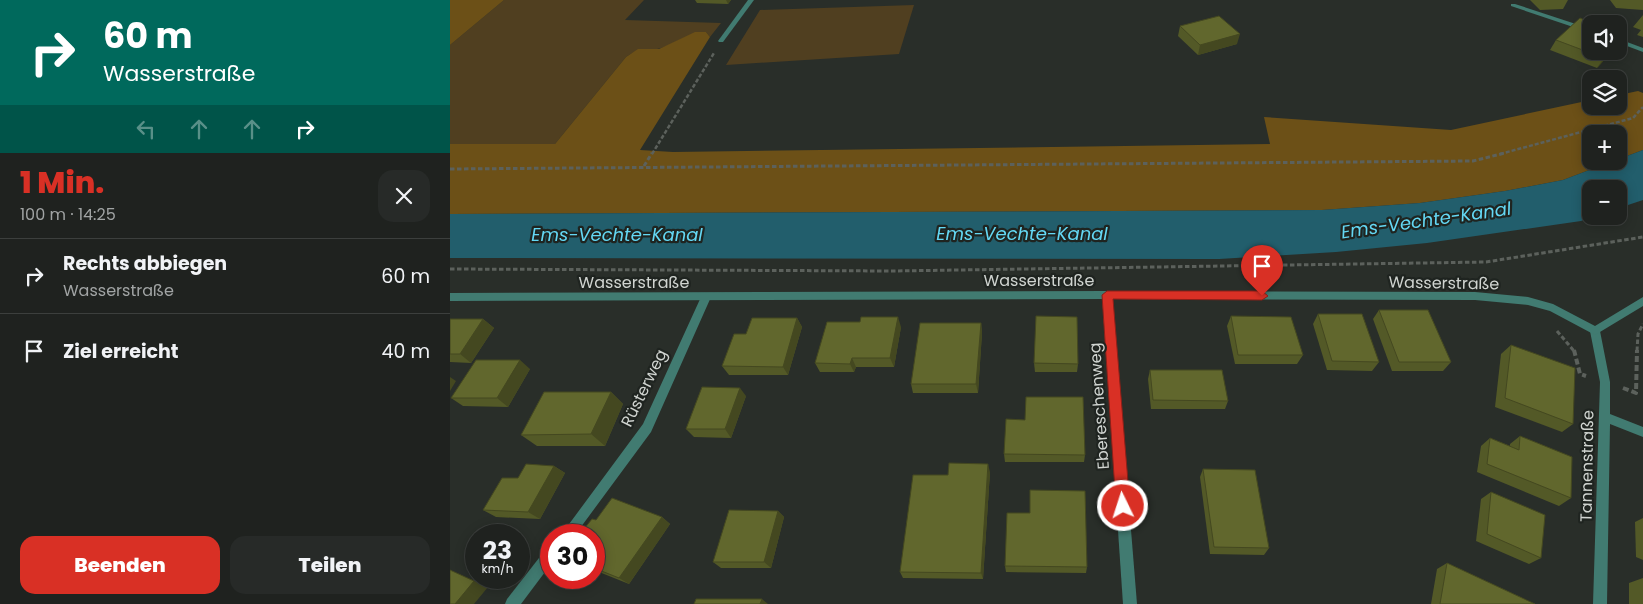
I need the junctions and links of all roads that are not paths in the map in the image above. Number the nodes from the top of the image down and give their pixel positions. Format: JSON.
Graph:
{"nodes":[{"id":1,"x":751,"y":0,"type":"edge"},
{"id":2,"x":1513,"y":4,"type":"dead end"},
{"id":3,"x":1582,"y":28,"type":"edge"},
{"id":4,"x":721,"y":41,"type":"road end"},
{"id":5,"x":1627,"y":44,"type":"edge"},
{"id":6,"x":1643,"y":50,"type":"edge"},
{"id":7,"x":1107,"y":295,"type":"junction"},
{"id":8,"x":450,"y":297,"type":"edge"},
{"id":9,"x":706,"y":297,"type":"junction"},
{"id":10,"x":1643,"y":301,"type":"edge"},
{"id":11,"x":1595,"y":331,"type":"junction"},
{"id":12,"x":1604,"y":418,"type":"junction"},
{"id":13,"x":1643,"y":432,"type":"edge"},
{"id":14,"x":574,"y":524,"type":"edge"},
{"id":15,"x":540,"y":568,"type":"edge"},
{"id":16,"x":512,"y":604,"type":"edge"},
{"id":17,"x":1130,"y":604,"type":"edge"},
{"id":18,"x":1600,"y":604,"type":"edge"}],
"edges":[{"from":1,"to":4,"type":"street"},
{"from":2,"to":3,"type":"street"},
{"from":5,"to":6,"type":"street"},
{"from":7,"to":9,"type":"street","name":"Wasserstraße"},
{"from":7,"to":11,"type":"street","name":"Wasserstraße"},
{"from":7,"to":17,"type":"street","name":"Ebereschenweg"},
{"from":8,"to":9,"type":"street","name":"Wasserstraße"},
{"from":9,"to":14,"type":"street","name":"Rüsterweg"},
{"from":10,"to":11,"type":"street"},
{"from":11,"to":12,"type":"street","name":"Tannenstraße"},
{"from":12,"to":13,"type":"street"},
{"from":12,"to":18,"type":"street","name":"Tannenstraße"},
{"from":15,"to":16,"type":"street"}]}
